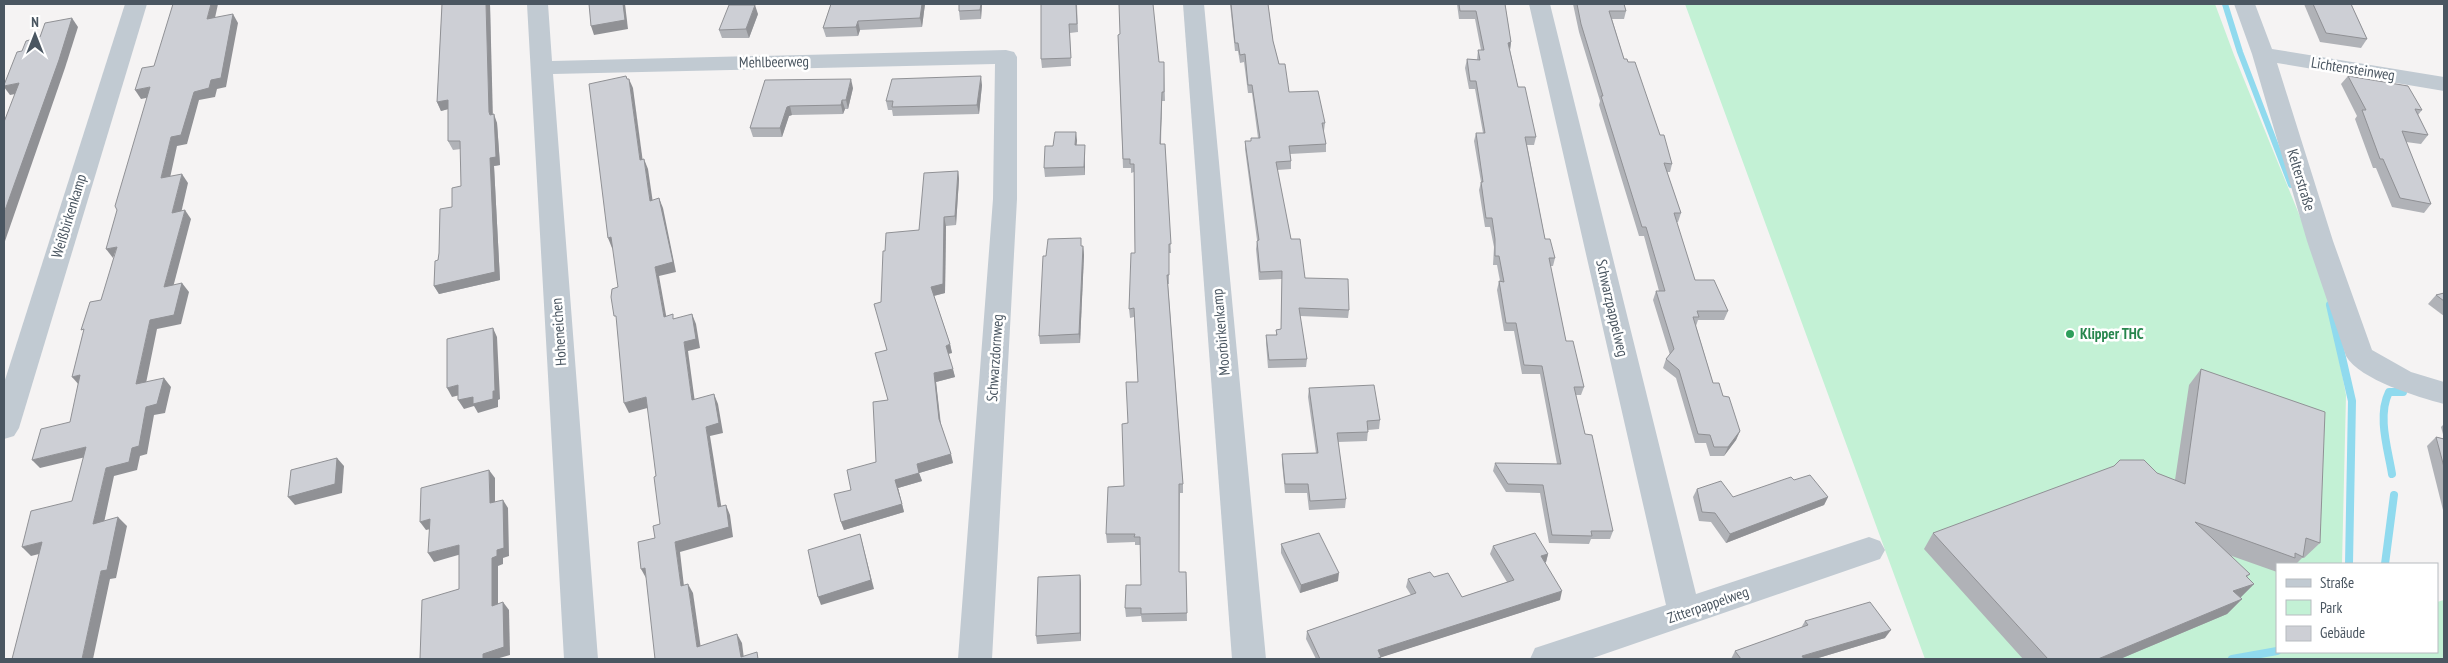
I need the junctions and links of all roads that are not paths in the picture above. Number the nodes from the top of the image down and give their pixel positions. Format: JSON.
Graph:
{"nodes":[{"id":1,"x":136,"y":4,"type":"edge"},
{"id":2,"x":537,"y":4,"type":"edge"},
{"id":3,"x":1193,"y":4,"type":"edge"},
{"id":4,"x":1539,"y":4,"type":"edge"},
{"id":5,"x":2245,"y":4,"type":"edge"},
{"id":6,"x":2263,"y":54,"type":"junction"},
{"id":7,"x":1006,"y":57,"type":"joint"},
{"id":8,"x":541,"y":68,"type":"junction"},
{"id":9,"x":2444,"y":84,"type":"edge"},
{"id":10,"x":2444,"y":393,"type":"edge"},
{"id":11,"x":4,"y":428,"type":"edge"},
{"id":12,"x":1869,"y":550,"type":"dead end"},
{"id":13,"x":1684,"y":613,"type":"junction"},
{"id":14,"x":582,"y":659,"type":"edge"},
{"id":15,"x":975,"y":659,"type":"edge"},
{"id":16,"x":1249,"y":659,"type":"edge"},
{"id":17,"x":1547,"y":659,"type":"edge"}],
"edges":[{"from":1,"to":11,"type":"street","name":"Weißbirkenkamp"},
{"from":2,"to":8,"type":"street","name":"Hoheneichen"},
{"from":3,"to":16,"type":"street","name":"Moorbirkenkamp"},
{"from":4,"to":13,"type":"street","name":"Schwarzpappelweg"},
{"from":5,"to":6,"type":"street","name":"Kelterstraße"},
{"from":6,"to":9,"type":"street","name":"Lichtensteinweg"},
{"from":6,"to":10,"type":"street","name":"Kelterstraße"},
{"from":7,"to":8,"type":"street","name":"Mehlbeerweg"},
{"from":7,"to":15,"type":"street","name":"Schwarzdornweg"},
{"from":8,"to":14,"type":"street","name":"Hoheneichen"},
{"from":12,"to":13,"type":"street","name":"Zitterpappelweg"},
{"from":13,"to":17,"type":"street","name":"Zitterpappelweg"}]}
